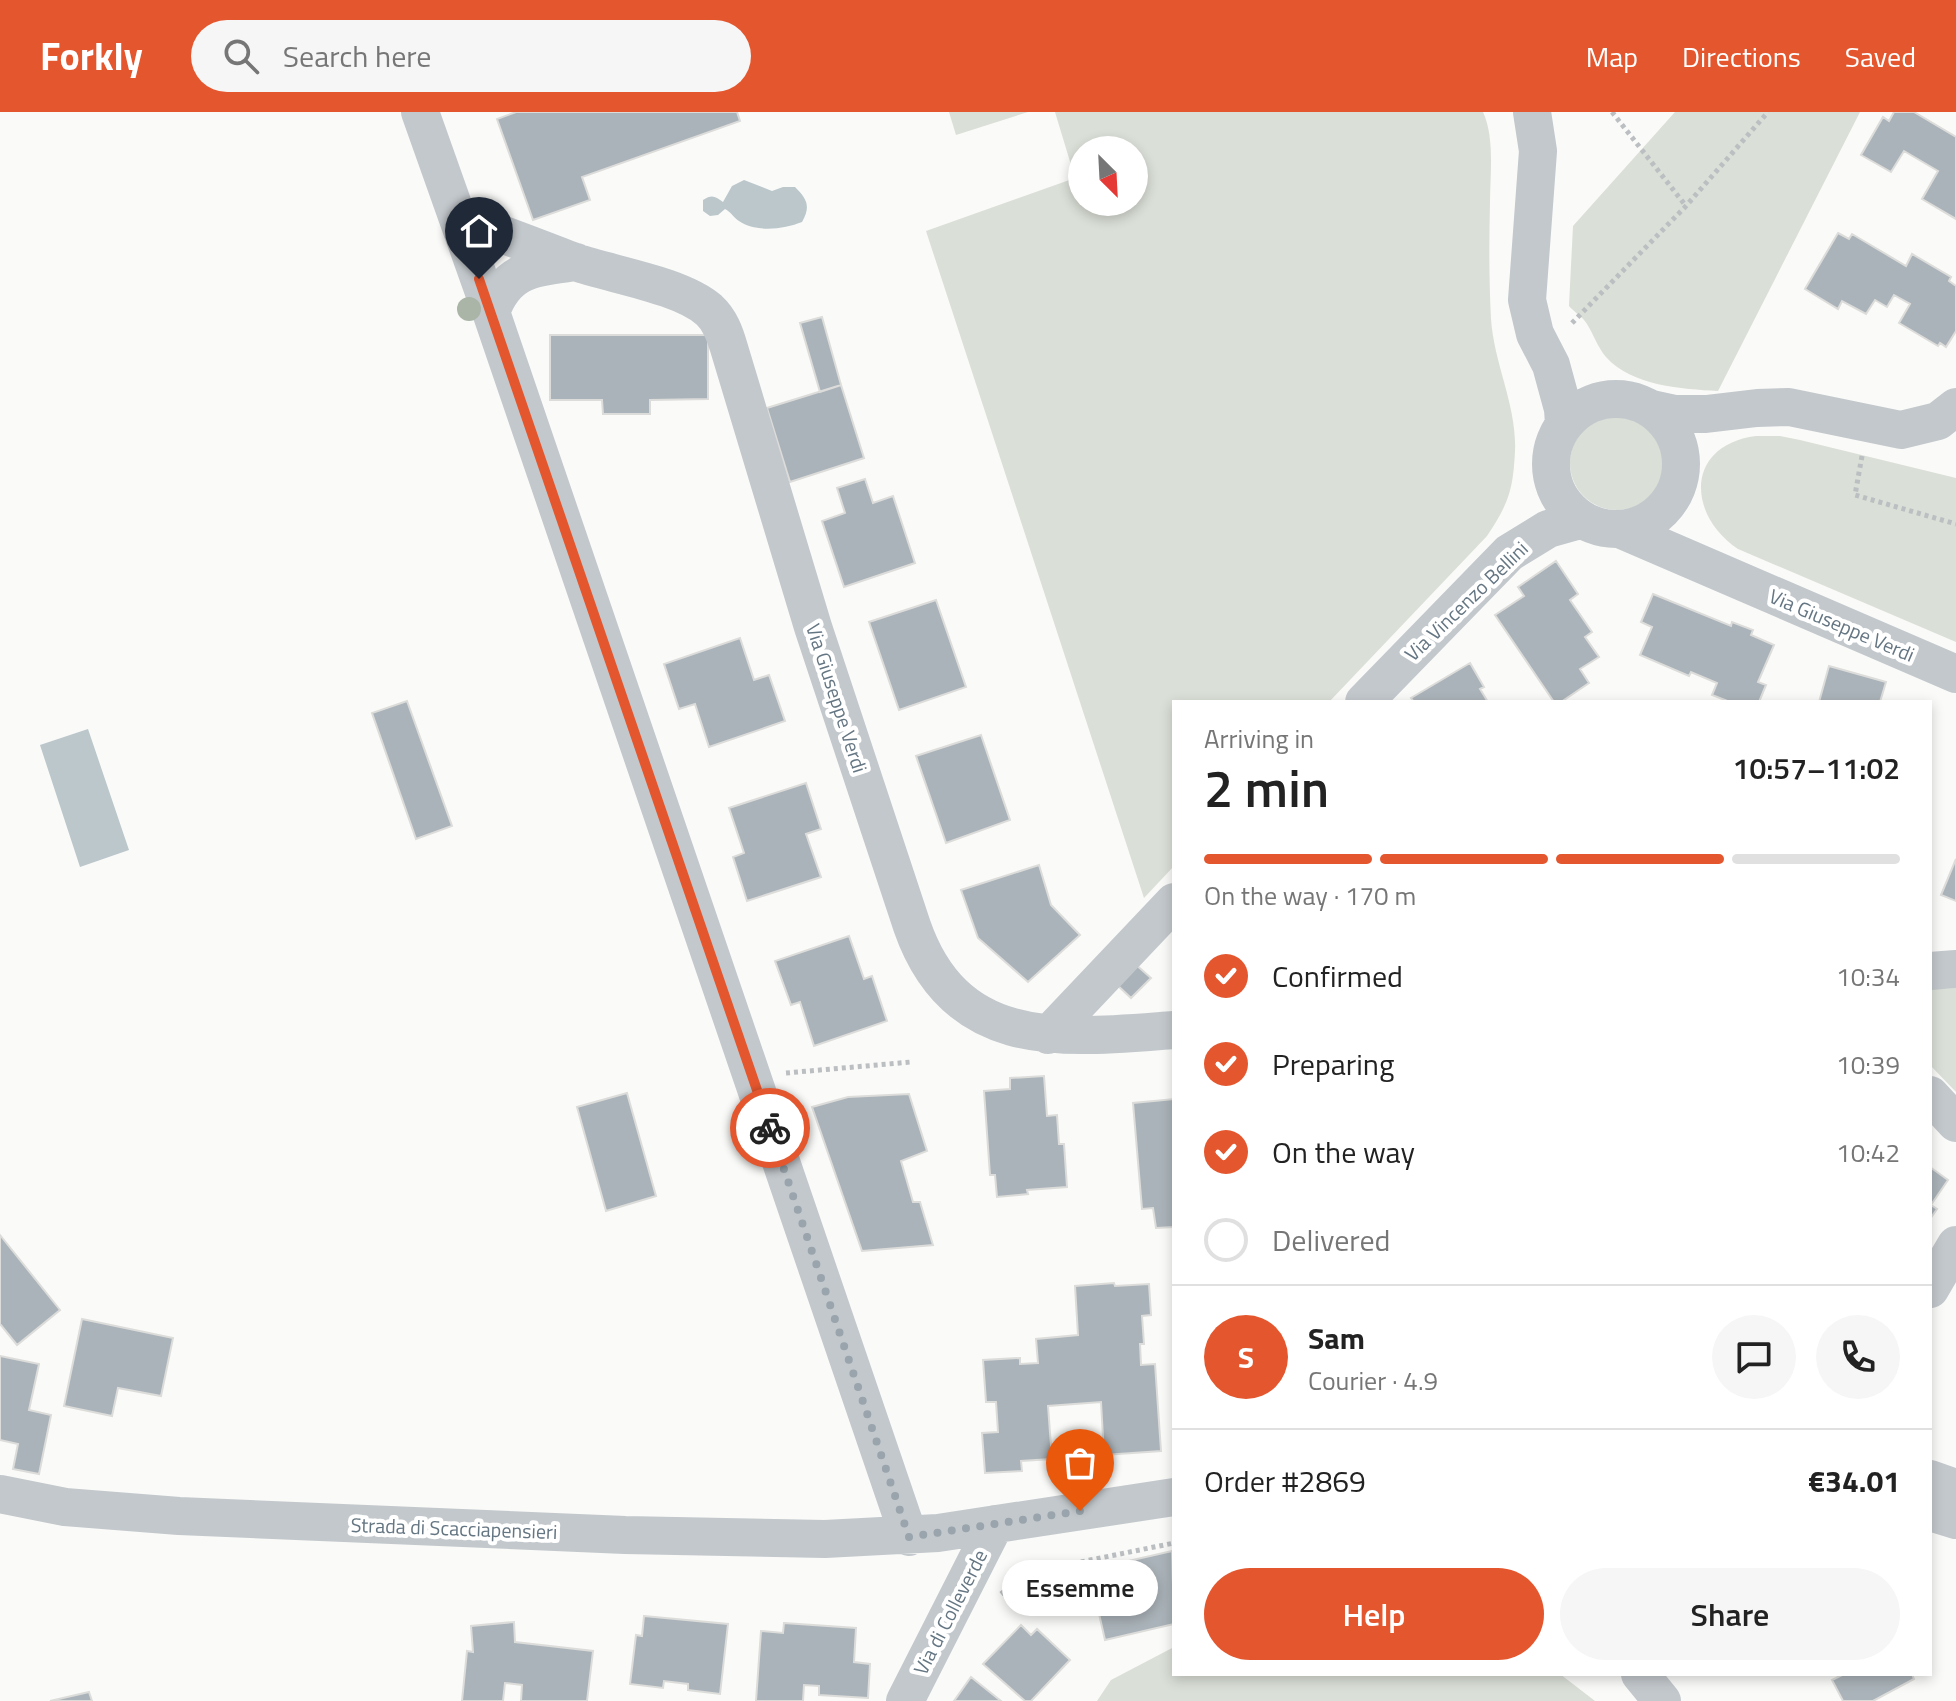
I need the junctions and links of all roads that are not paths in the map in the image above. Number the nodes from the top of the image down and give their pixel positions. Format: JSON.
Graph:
{"nodes":[{"id":1,"x":420,"y":112,"type":"edge"},
{"id":2,"x":1532,"y":112,"type":"edge"},
{"id":3,"x":459,"y":219,"type":"junction"},
{"id":4,"x":576,"y":262,"type":"junction"},
{"id":5,"x":491,"y":312,"type":"junction"},
{"id":6,"x":1551,"y":365,"type":"junction"},
{"id":7,"x":1600,"y":401,"type":"junction"},
{"id":8,"x":1652,"y":409,"type":"junction"},
{"id":9,"x":1737,"y":411,"type":"junction"},
{"id":10,"x":1564,"y":424,"type":"junction"},
{"id":11,"x":1950,"y":424,"type":"edge"},
{"id":12,"x":1680,"y":476,"type":"junction"},
{"id":13,"x":1580,"y":520,"type":"junction"},
{"id":14,"x":1622,"y":530,"type":"junction"},
{"id":15,"x":1728,"y":576,"type":"junction"},
{"id":16,"x":1956,"y":674,"type":"edge"},
{"id":17,"x":1366,"y":700,"type":"edge"},
{"id":18,"x":1172,"y":904,"type":"edge"},
{"id":19,"x":1956,"y":969,"type":"edge"},
{"id":20,"x":1932,"y":971,"type":"edge"},
{"id":21,"x":1172,"y":1030,"type":"edge"},
{"id":22,"x":1048,"y":1035,"type":"junction"},
{"id":23,"x":1932,"y":1097,"type":"edge"},
{"id":24,"x":1956,"y":1123,"type":"edge"},
{"id":25,"x":1956,"y":1245,"type":"edge"},
{"id":26,"x":1932,"y":1286,"type":"edge"},
{"id":27,"x":1937,"y":1486,"type":"edge"},
{"id":28,"x":0,"y":1494,"type":"edge"},
{"id":29,"x":1172,"y":1497,"type":"edge"},
{"id":30,"x":1956,"y":1520,"type":"edge"},
{"id":31,"x":995,"y":1524,"type":"junction"},
{"id":32,"x":909,"y":1537,"type":"junction"},
{"id":33,"x":1642,"y":1676,"type":"edge"},
{"id":34,"x":905,"y":1701,"type":"edge"},
{"id":35,"x":1662,"y":1701,"type":"edge"}],
"edges":[{"from":1,"to":3,"type":"street"},
{"from":2,"to":6,"type":"street"},
{"from":3,"to":4,"type":"street","name":"Via Giuseppe Verdi"},
{"from":3,"to":5,"type":"street"},
{"from":4,"to":5,"type":"street","name":"Via Giuseppe Verdi"},
{"from":4,"to":22,"type":"street","name":"Via Giuseppe Verdi"},
{"from":5,"to":32,"type":"street"},
{"from":6,"to":7,"type":"street"},
{"from":6,"to":10,"type":"street"},
{"from":7,"to":8,"type":"street"},
{"from":7,"to":10,"type":"street"},
{"from":8,"to":9,"type":"street"},
{"from":8,"to":12,"type":"street","name":"Via Giuseppe Verdi"},
{"from":9,"to":11,"type":"street"},
{"from":9,"to":12,"type":"street"},
{"from":10,"to":13,"type":"street"},
{"from":12,"to":14,"type":"street"},
{"from":12,"to":15,"type":"street","name":"Via Giuseppe Verdi"},
{"from":13,"to":14,"type":"street","name":"Via Giuseppe Verdi"},
{"from":13,"to":17,"type":"street","name":"Via Vincenzo Bellini"},
{"from":14,"to":15,"type":"street","name":"Via Giuseppe Verdi"},
{"from":15,"to":16,"type":"street","name":"Via Giuseppe Verdi"},
{"from":18,"to":22,"type":"street"},
{"from":19,"to":20,"type":"street"},
{"from":21,"to":22,"type":"street","name":"Via Giuseppe Verdi"},
{"from":23,"to":24,"type":"street"},
{"from":25,"to":26,"type":"street"},
{"from":27,"to":30,"type":"street"},
{"from":28,"to":32,"type":"street","name":"Strada di Scacciapensieri"},
{"from":29,"to":31,"type":"street","name":"Strada di Scacciapensieri"},
{"from":31,"to":32,"type":"street","name":"Strada di Scacciapensieri"},
{"from":31,"to":34,"type":"street","name":"Via di Colleverde"},
{"from":33,"to":35,"type":"street"}]}
